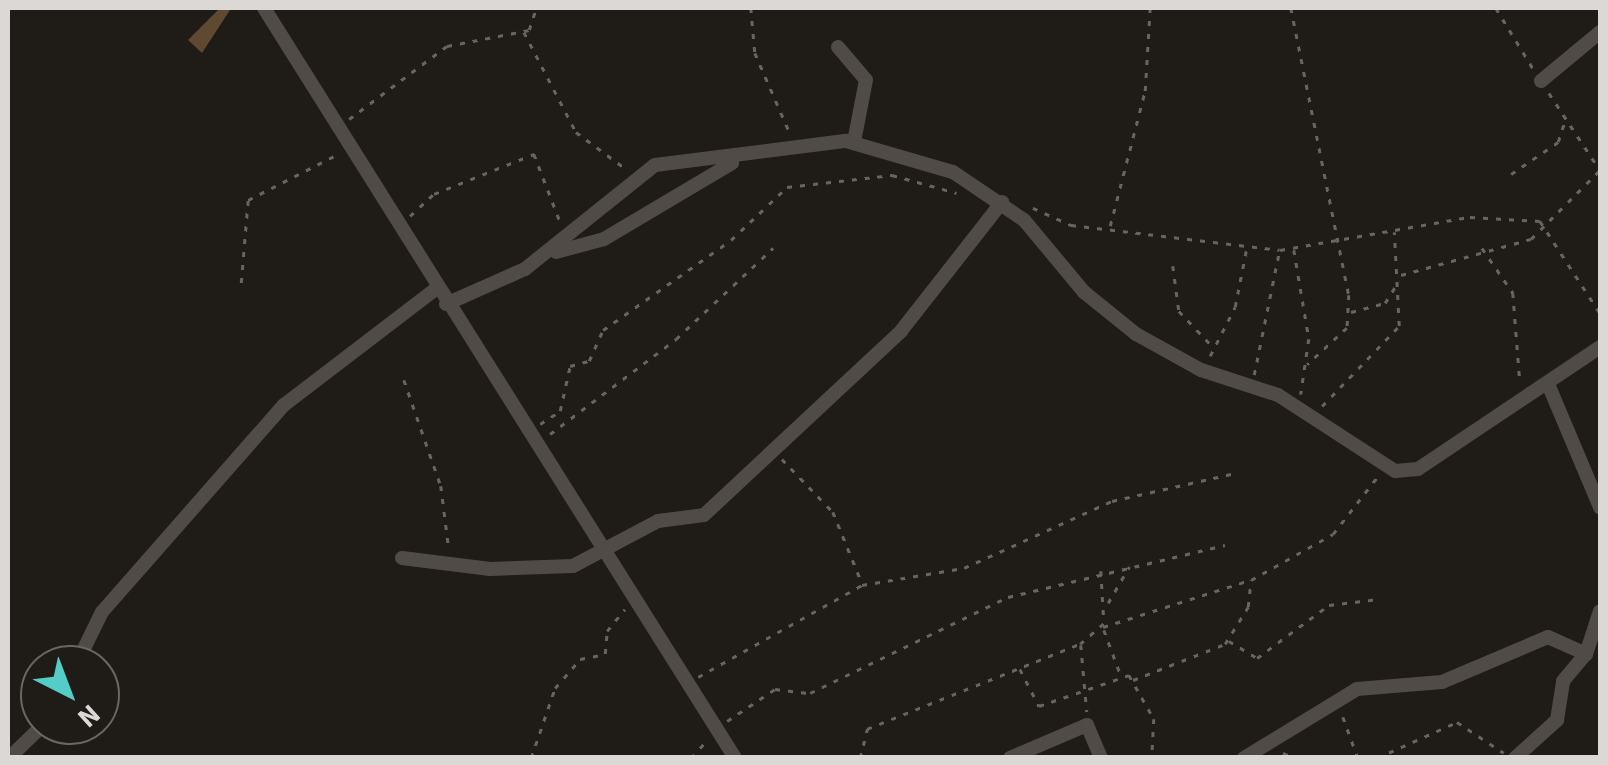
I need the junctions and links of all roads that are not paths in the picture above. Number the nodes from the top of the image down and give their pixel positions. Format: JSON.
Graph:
{"nodes":[{"id":1,"x":264,"y":8,"type":"edge"},
{"id":2,"x":1600,"y":32,"type":"edge"},
{"id":3,"x":838,"y":47,"type":"dead end"},
{"id":4,"x":1541,"y":81,"type":"dead end"},
{"id":5,"x":854,"y":142,"type":"junction"},
{"id":6,"x":732,"y":162,"type":"junction"},
{"id":7,"x":1002,"y":202,"type":"junction"},
{"id":8,"x":548,"y":254,"type":"junction"},
{"id":9,"x":437,"y":288,"type":"junction"},
{"id":10,"x":446,"y":304,"type":"junction"},
{"id":11,"x":1600,"y":346,"type":"edge"},
{"id":12,"x":1548,"y":384,"type":"junction"},
{"id":13,"x":1600,"y":508,"type":"edge"},
{"id":14,"x":608,"y":552,"type":"junction"},
{"id":15,"x":402,"y":558,"type":"dead end"},
{"id":16,"x":1600,"y":611,"type":"edge"},
{"id":17,"x":86,"y":645,"type":"edge"},
{"id":18,"x":1586,"y":654,"type":"junction"},
{"id":19,"x":735,"y":758,"type":"edge"},
{"id":20,"x":1010,"y":758,"type":"edge"},
{"id":21,"x":1100,"y":758,"type":"edge"},
{"id":22,"x":1244,"y":758,"type":"edge"},
{"id":23,"x":1512,"y":758,"type":"edge"}],
"edges":[{"from":1,"to":9,"type":"street"},
{"from":2,"to":4,"type":"street"},
{"from":3,"to":5,"type":"street"},
{"from":5,"to":6,"type":"street"},
{"from":5,"to":7,"type":"street"},
{"from":6,"to":8,"type":"street"},
{"from":6,"to":8,"type":"street"},
{"from":7,"to":12,"type":"street"},
{"from":7,"to":14,"type":"street"},
{"from":8,"to":10,"type":"street"},
{"from":9,"to":10,"type":"street"},
{"from":9,"to":17,"type":"street"},
{"from":10,"to":14,"type":"street"},
{"from":11,"to":12,"type":"street"},
{"from":12,"to":13,"type":"street"},
{"from":14,"to":15,"type":"street"},
{"from":14,"to":19,"type":"street"},
{"from":16,"to":18,"type":"street"},
{"from":18,"to":22,"type":"street"},
{"from":18,"to":23,"type":"street"},
{"from":20,"to":21,"type":"street"}]}
